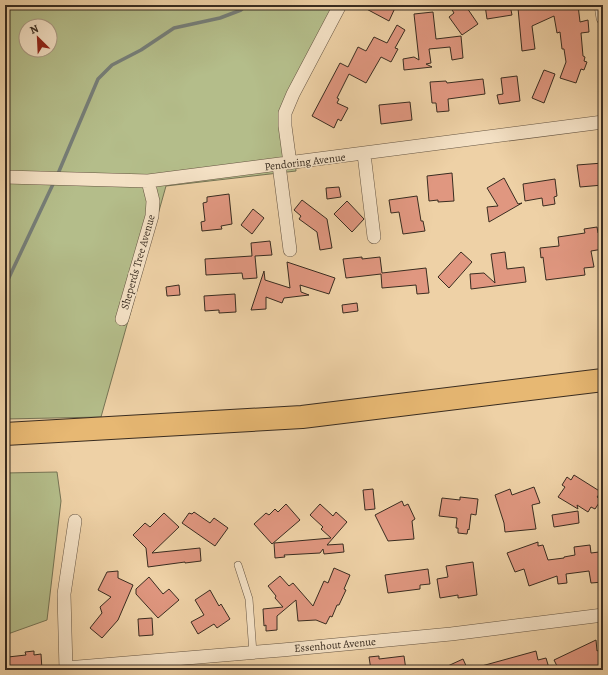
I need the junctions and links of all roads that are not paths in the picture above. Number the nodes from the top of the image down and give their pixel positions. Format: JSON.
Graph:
{"nodes":[{"id":1,"x":340,"y":5,"type":"edge"},
{"id":2,"x":601,"y":5,"type":"edge"},
{"id":3,"x":603,"y":18,"type":"edge"},
{"id":4,"x":603,"y":122,"type":"edge"},
{"id":5,"x":364,"y":154,"type":"junction"},
{"id":6,"x":284,"y":164,"type":"junction"},
{"id":7,"x":5,"y":177,"type":"edge"},
{"id":8,"x":148,"y":181,"type":"junction"},
{"id":9,"x":374,"y":237,"type":"dead end"},
{"id":10,"x":290,"y":250,"type":"dead end"},
{"id":11,"x":122,"y":319,"type":"dead end"},
{"id":12,"x":603,"y":380,"type":"edge"},
{"id":13,"x":5,"y":434,"type":"edge"},
{"id":14,"x":75,"y":521,"type":"dead end"},
{"id":15,"x":238,"y":565,"type":"dead end"},
{"id":16,"x":603,"y":616,"type":"edge"},
{"id":17,"x":253,"y":653,"type":"junction"},
{"id":18,"x":66,"y":669,"type":"edge"}],
"edges":[{"from":1,"to":6,"type":"street"},
{"from":2,"to":3,"type":"street"},
{"from":4,"to":5,"type":"street","name":"Pendoring Avenue"},
{"from":5,"to":6,"type":"street","name":"Pendoring Avenue"},
{"from":5,"to":9,"type":"street"},
{"from":6,"to":8,"type":"street","name":"Pendoring Avenue"},
{"from":6,"to":10,"type":"street"},
{"from":7,"to":8,"type":"street","name":"Pendoring Avenue"},
{"from":8,"to":11,"type":"street","name":"Sheperds Tree Avenue"},
{"from":12,"to":13,"type":"highway"},
{"from":14,"to":18,"type":"street"},
{"from":15,"to":17,"type":"lane"},
{"from":16,"to":17,"type":"street","name":"Essenhout Avenue"},
{"from":17,"to":18,"type":"street","name":"Essenhout Avenue"}]}
